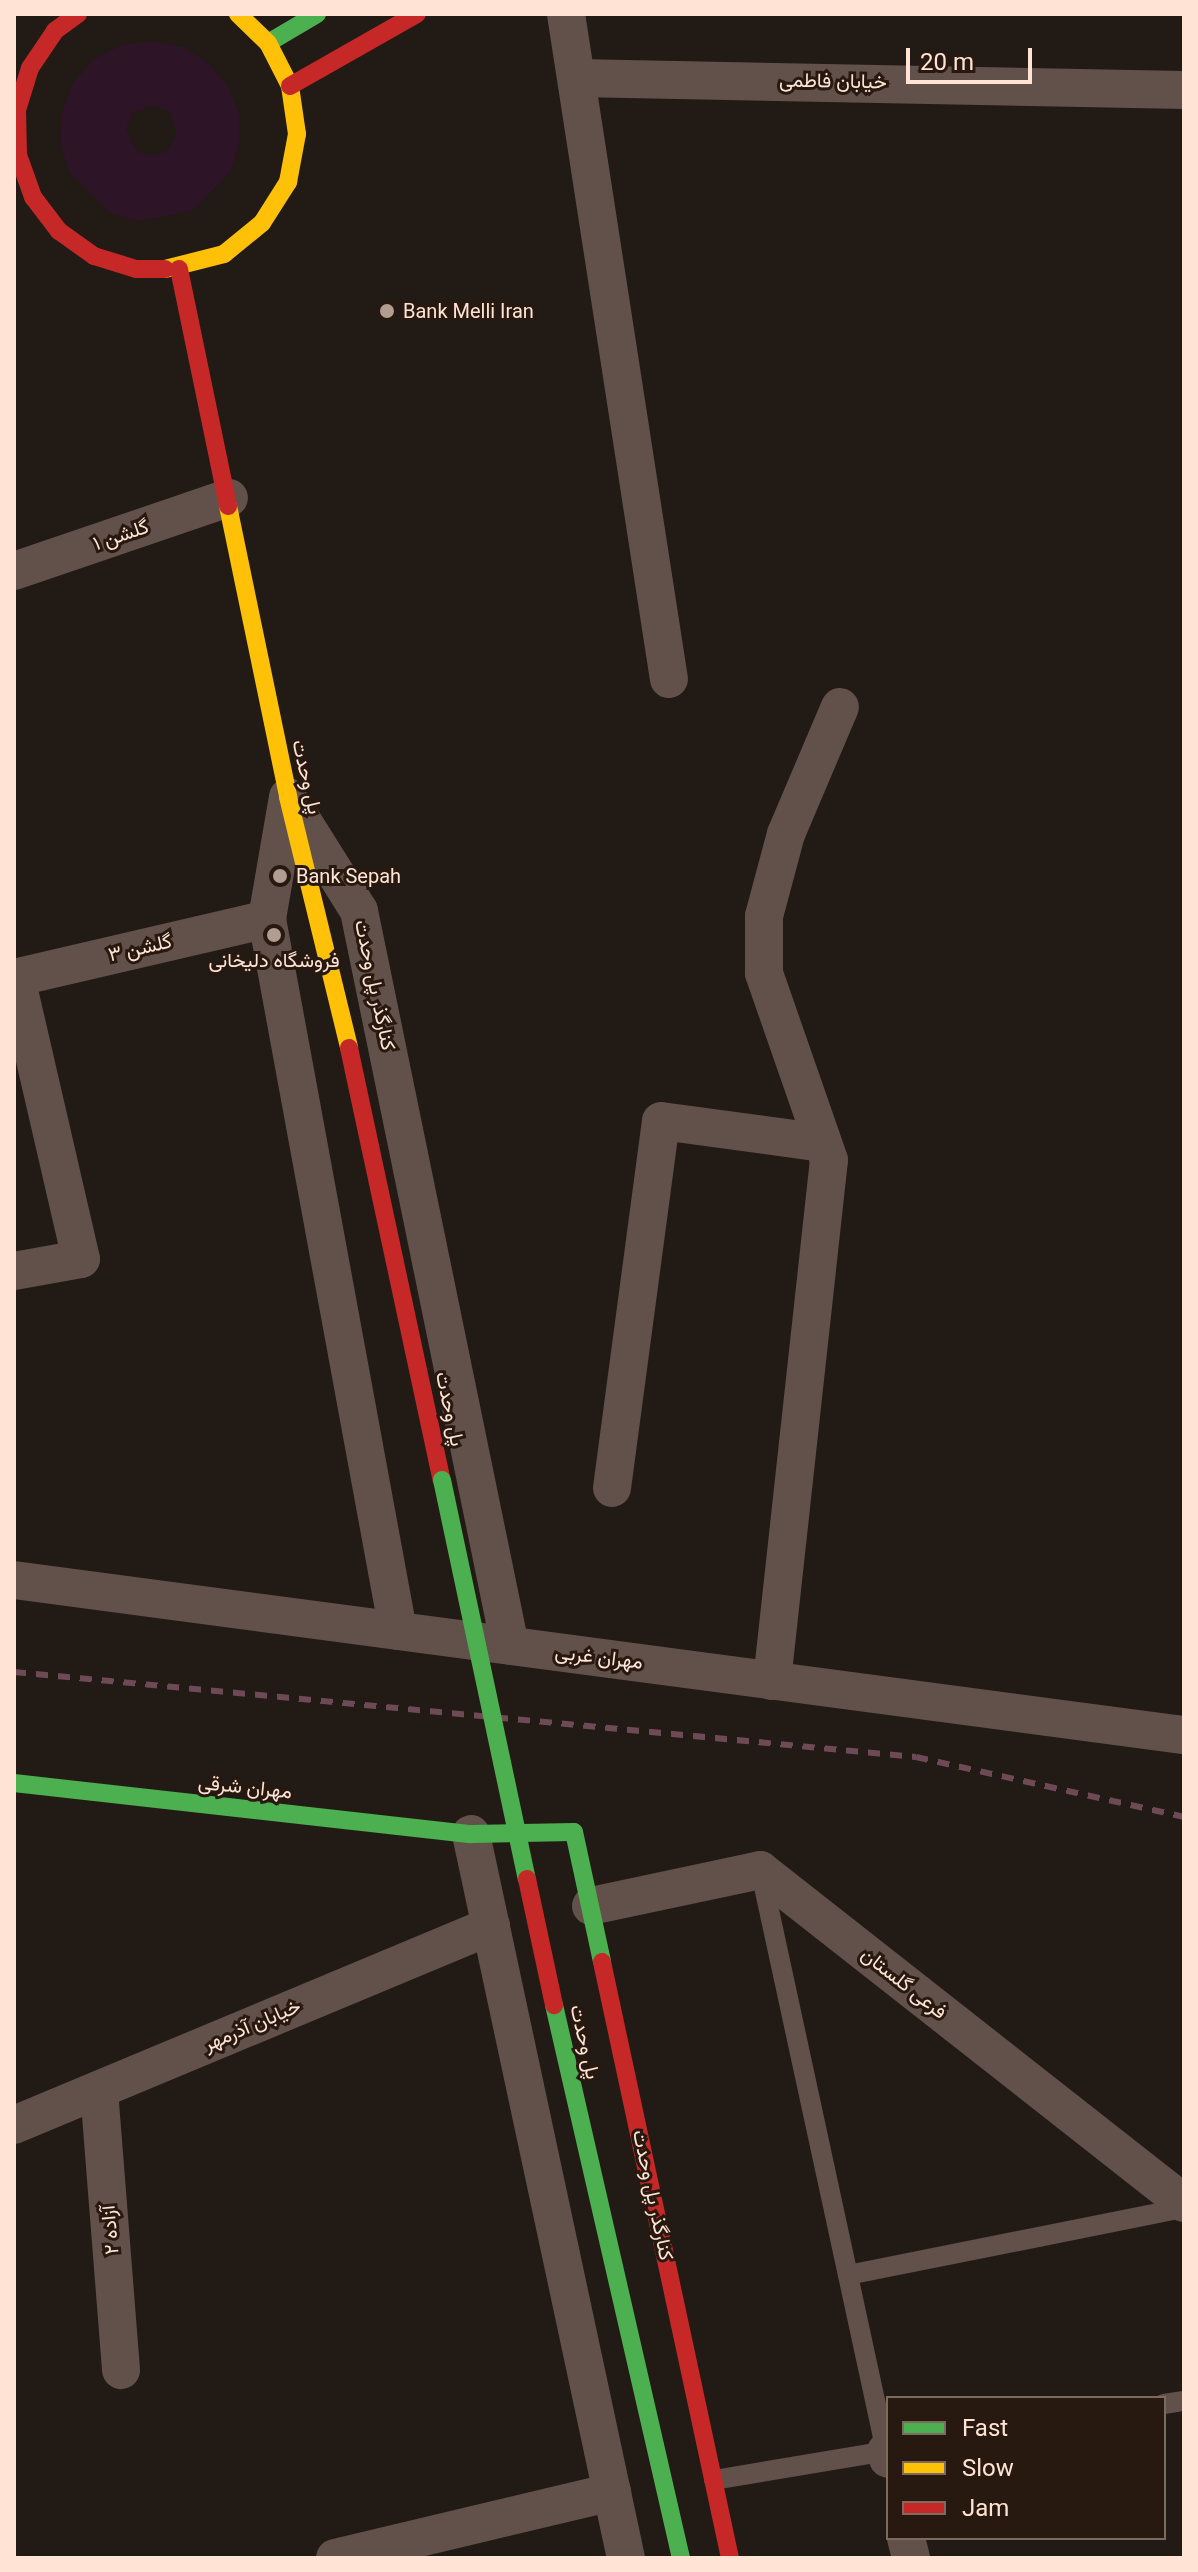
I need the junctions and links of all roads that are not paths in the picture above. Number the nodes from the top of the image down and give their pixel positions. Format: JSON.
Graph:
{"nodes":[{"id":1,"x":78,"y":14,"type":"edge"},
{"id":2,"x":238,"y":14,"type":"edge"},
{"id":3,"x":317,"y":14,"type":"edge"},
{"id":4,"x":417,"y":14,"type":"edge"},
{"id":5,"x":566,"y":14,"type":"edge"},
{"id":6,"x":268,"y":43,"type":"junction"},
{"id":7,"x":577,"y":78,"type":"junction"},
{"id":8,"x":290,"y":86,"type":"junction"},
{"id":9,"x":1184,"y":90,"type":"edge"},
{"id":10,"x":33,"y":197,"type":"junction"},
{"id":11,"x":14,"y":208,"type":"edge"},
{"id":12,"x":179,"y":269,"type":"junction"},
{"id":13,"x":229,"y":498,"type":"junction"},
{"id":14,"x":14,"y":571,"type":"edge"},
{"id":15,"x":669,"y":679,"type":"dead end"},
{"id":16,"x":840,"y":707,"type":"dead end"},
{"id":17,"x":288,"y":797,"type":"junction"},
{"id":18,"x":267,"y":919,"type":"junction"},
{"id":19,"x":15,"y":978,"type":"edge"},
{"id":20,"x":823,"y":1143,"type":"junction"},
{"id":21,"x":14,"y":1271,"type":"edge"},
{"id":22,"x":612,"y":1488,"type":"dead end"},
{"id":23,"x":14,"y":1580,"type":"edge"},
{"id":24,"x":398,"y":1631,"type":"junction"},
{"id":25,"x":510,"y":1646,"type":"junction"},
{"id":26,"x":772,"y":1681,"type":"junction"},
{"id":27,"x":1184,"y":1735,"type":"edge"},
{"id":28,"x":14,"y":1783,"type":"edge"},
{"id":29,"x":574,"y":1832,"type":"joint"},
{"id":30,"x":471,"y":1834,"type":"junction"},
{"id":31,"x":760,"y":1870,"type":"junction"},
{"id":32,"x":591,"y":1906,"type":"junction"},
{"id":33,"x":491,"y":1926,"type":"junction"},
{"id":34,"x":99,"y":2090,"type":"junction"},
{"id":35,"x":14,"y":2125,"type":"edge"},
{"id":36,"x":1184,"y":2205,"type":"edge"},
{"id":37,"x":848,"y":2275,"type":"junction"},
{"id":38,"x":121,"y":2370,"type":"dead end"},
{"id":39,"x":886,"y":2449,"type":"edge"},
{"id":40,"x":886,"y":2454,"type":"edge"},
{"id":41,"x":714,"y":2480,"type":"junction"},
{"id":42,"x":612,"y":2492,"type":"junction"},
{"id":43,"x":335,"y":2558,"type":"edge"},
{"id":44,"x":626,"y":2558,"type":"edge"},
{"id":45,"x":681,"y":2558,"type":"edge"},
{"id":46,"x":730,"y":2558,"type":"edge"}],
"edges":[{"from":1,"to":10,"type":"street"},
{"from":2,"to":6,"type":"street"},
{"from":3,"to":6,"type":"street"},
{"from":4,"to":8,"type":"street"},
{"from":5,"to":7,"type":"street"},
{"from":6,"to":8,"type":"street"},
{"from":7,"to":9,"type":"street","name":"خیابان فاطمی"},
{"from":7,"to":15,"type":"street"},
{"from":8,"to":12,"type":"street"},
{"from":10,"to":11,"type":"street"},
{"from":10,"to":12,"type":"street"},
{"from":12,"to":13,"type":"street","name":"پل وحدت"},
{"from":13,"to":14,"type":"street","name":"گلشن ۱"},
{"from":13,"to":17,"type":"street","name":"پل وحدت"},
{"from":16,"to":20,"type":"street"},
{"from":17,"to":18,"type":"street"},
{"from":17,"to":25,"type":"street","name":"کنارگذر پل وحدت"},
{"from":17,"to":45,"type":"street","name":"پل وحدت","bridge":true},
{"from":18,"to":19,"type":"street","name":"گلشن ۳"},
{"from":18,"to":24,"type":"street"},
{"from":19,"to":21,"type":"street"},
{"from":20,"to":22,"type":"street"},
{"from":20,"to":26,"type":"street"},
{"from":23,"to":24,"type":"street","name":"مهران غربی"},
{"from":24,"to":25,"type":"street","name":"مهران غربی"},
{"from":25,"to":26,"type":"street","name":"مهران غربی"},
{"from":26,"to":27,"type":"street","name":"مهران غربی"},
{"from":28,"to":30,"type":"street","name":"مهران شرقی"},
{"from":29,"to":30,"type":"street","name":"مهران شرقی"},
{"from":29,"to":32,"type":"street","name":"کنارگذر پل وحدت"},
{"from":30,"to":33,"type":"street"},
{"from":31,"to":32,"type":"street"},
{"from":31,"to":36,"type":"street","name":"فرعی گلستان"},
{"from":31,"to":37,"type":"lane"},
{"from":32,"to":41,"type":"street","name":"کنارگذر پل وحدت"},
{"from":33,"to":34,"type":"street","name":"خیابان آذرمهر"},
{"from":33,"to":42,"type":"street"},
{"from":34,"to":35,"type":"street","name":"خیابان آذرمهر"},
{"from":34,"to":38,"type":"street","name":"آزاده ۲"},
{"from":36,"to":37,"type":"lane"},
{"from":37,"to":39,"type":"lane"},
{"from":40,"to":41,"type":"lane"},
{"from":41,"to":46,"type":"street","name":"کنارگذر پل وحدت"},
{"from":42,"to":43,"type":"street"},
{"from":42,"to":44,"type":"street"}]}
